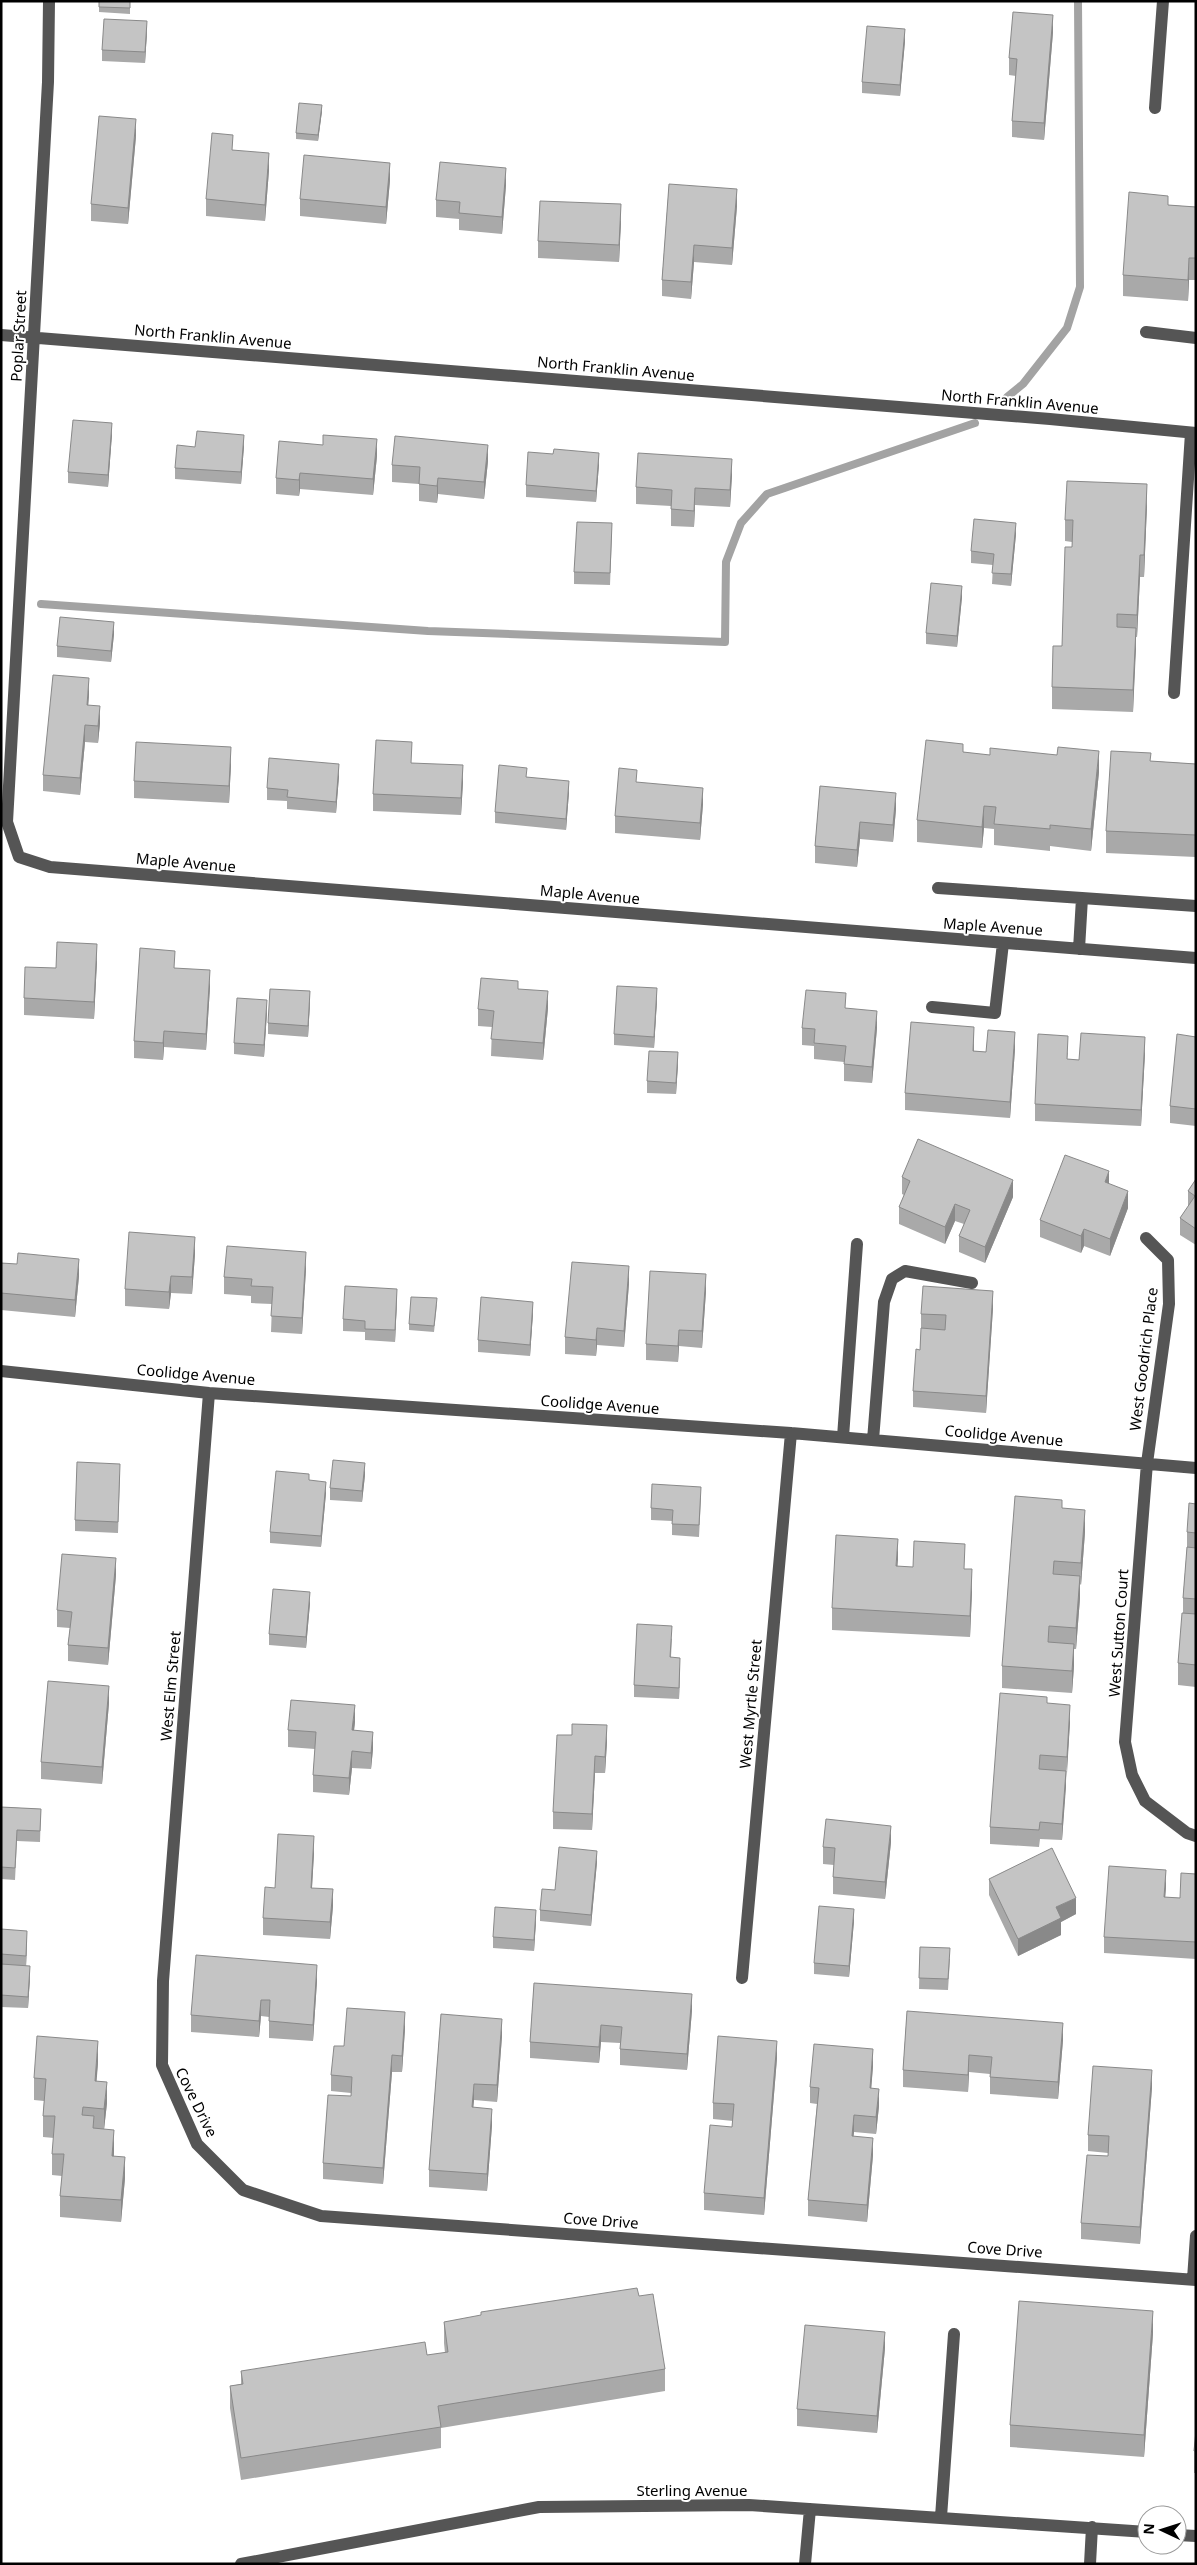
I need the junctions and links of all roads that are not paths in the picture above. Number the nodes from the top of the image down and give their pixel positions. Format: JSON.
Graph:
{"nodes":[{"id":1,"x":49,"y":1,"type":"edge"},
{"id":2,"x":1164,"y":1,"type":"edge"},
{"id":3,"x":1155,"y":108,"type":"dead end"},
{"id":4,"x":1146,"y":332,"type":"dead end"},
{"id":5,"x":1,"y":335,"type":"edge"},
{"id":6,"x":34,"y":338,"type":"junction"},
{"id":7,"x":1196,"y":338,"type":"edge"},
{"id":8,"x":1193,"y":433,"type":"edge"},
{"id":9,"x":1174,"y":693,"type":"dead end"},
{"id":10,"x":7,"y":822,"type":"joint"},
{"id":11,"x":938,"y":888,"type":"dead end"},
{"id":12,"x":1082,"y":898,"type":"junction"},
{"id":13,"x":1196,"y":906,"type":"edge"},
{"id":14,"x":1003,"y":943,"type":"junction"},
{"id":15,"x":1079,"y":949,"type":"junction"},
{"id":16,"x":1196,"y":958,"type":"edge"},
{"id":17,"x":932,"y":1007,"type":"dead end"},
{"id":18,"x":1146,"y":1238,"type":"dead end"},
{"id":19,"x":857,"y":1244,"type":"dead end"},
{"id":20,"x":972,"y":1283,"type":"dead end"},
{"id":21,"x":1,"y":1371,"type":"edge"},
{"id":22,"x":209,"y":1392,"type":"junction"},
{"id":23,"x":790,"y":1433,"type":"junction"},
{"id":24,"x":843,"y":1438,"type":"junction"},
{"id":25,"x":873,"y":1440,"type":"junction"},
{"id":26,"x":1147,"y":1463,"type":"junction"},
{"id":27,"x":1196,"y":1468,"type":"edge"},
{"id":28,"x":1196,"y":1836,"type":"edge"},
{"id":29,"x":742,"y":1978,"type":"dead end"},
{"id":30,"x":163,"y":1981,"type":"joint"},
{"id":31,"x":1196,"y":2236,"type":"edge"},
{"id":32,"x":1194,"y":2280,"type":"edge"},
{"id":33,"x":954,"y":2334,"type":"dead end"},
{"id":34,"x":810,"y":2509,"type":"junction"},
{"id":35,"x":941,"y":2518,"type":"junction"},
{"id":36,"x":1092,"y":2527,"type":"junction"},
{"id":37,"x":1137,"y":2531,"type":"edge"},
{"id":38,"x":241,"y":2564,"type":"edge"},
{"id":39,"x":805,"y":2564,"type":"edge"},
{"id":40,"x":1090,"y":2564,"type":"edge"}],
"edges":[{"from":1,"to":6,"type":"street","name":"Poplar Street"},
{"from":2,"to":3,"type":"street"},
{"from":4,"to":7,"type":"street"},
{"from":5,"to":6,"type":"street","name":"North Franklin Avenue"},
{"from":6,"to":8,"type":"street","name":"North Franklin Avenue"},
{"from":6,"to":10,"type":"street","name":"Poplar Street"},
{"from":8,"to":9,"type":"street"},
{"from":10,"to":14,"type":"street","name":"Maple Avenue"},
{"from":11,"to":12,"type":"street"},
{"from":12,"to":13,"type":"street"},
{"from":12,"to":15,"type":"street"},
{"from":14,"to":15,"type":"street","name":"Maple Avenue"},
{"from":14,"to":17,"type":"street"},
{"from":15,"to":16,"type":"street","name":"Maple Avenue"},
{"from":18,"to":26,"type":"street","name":"West Goodrich Place"},
{"from":19,"to":24,"type":"street"},
{"from":20,"to":25,"type":"street"},
{"from":21,"to":22,"type":"street","name":"Coolidge Avenue"},
{"from":22,"to":23,"type":"street","name":"Coolidge Avenue"},
{"from":22,"to":30,"type":"street","name":"West Elm Street"},
{"from":23,"to":24,"type":"street","name":"Coolidge Avenue"},
{"from":23,"to":29,"type":"street","name":"West Myrtle Street"},
{"from":24,"to":25,"type":"street","name":"Coolidge Avenue"},
{"from":25,"to":26,"type":"street","name":"Coolidge Avenue"},
{"from":26,"to":27,"type":"street","name":"Coolidge Avenue"},
{"from":26,"to":28,"type":"street","name":"West Sutton Court"},
{"from":30,"to":32,"type":"street","name":"Cove Drive"},
{"from":31,"to":32,"type":"street"},
{"from":33,"to":35,"type":"street"},
{"from":34,"to":35,"type":"street","name":"Sterling Avenue"},
{"from":34,"to":38,"type":"street","name":"Sterling Avenue"},
{"from":34,"to":39,"type":"street"},
{"from":35,"to":36,"type":"street","name":"Sterling Avenue"},
{"from":36,"to":37,"type":"street","name":"Sterling Avenue"},
{"from":36,"to":40,"type":"street"}]}
